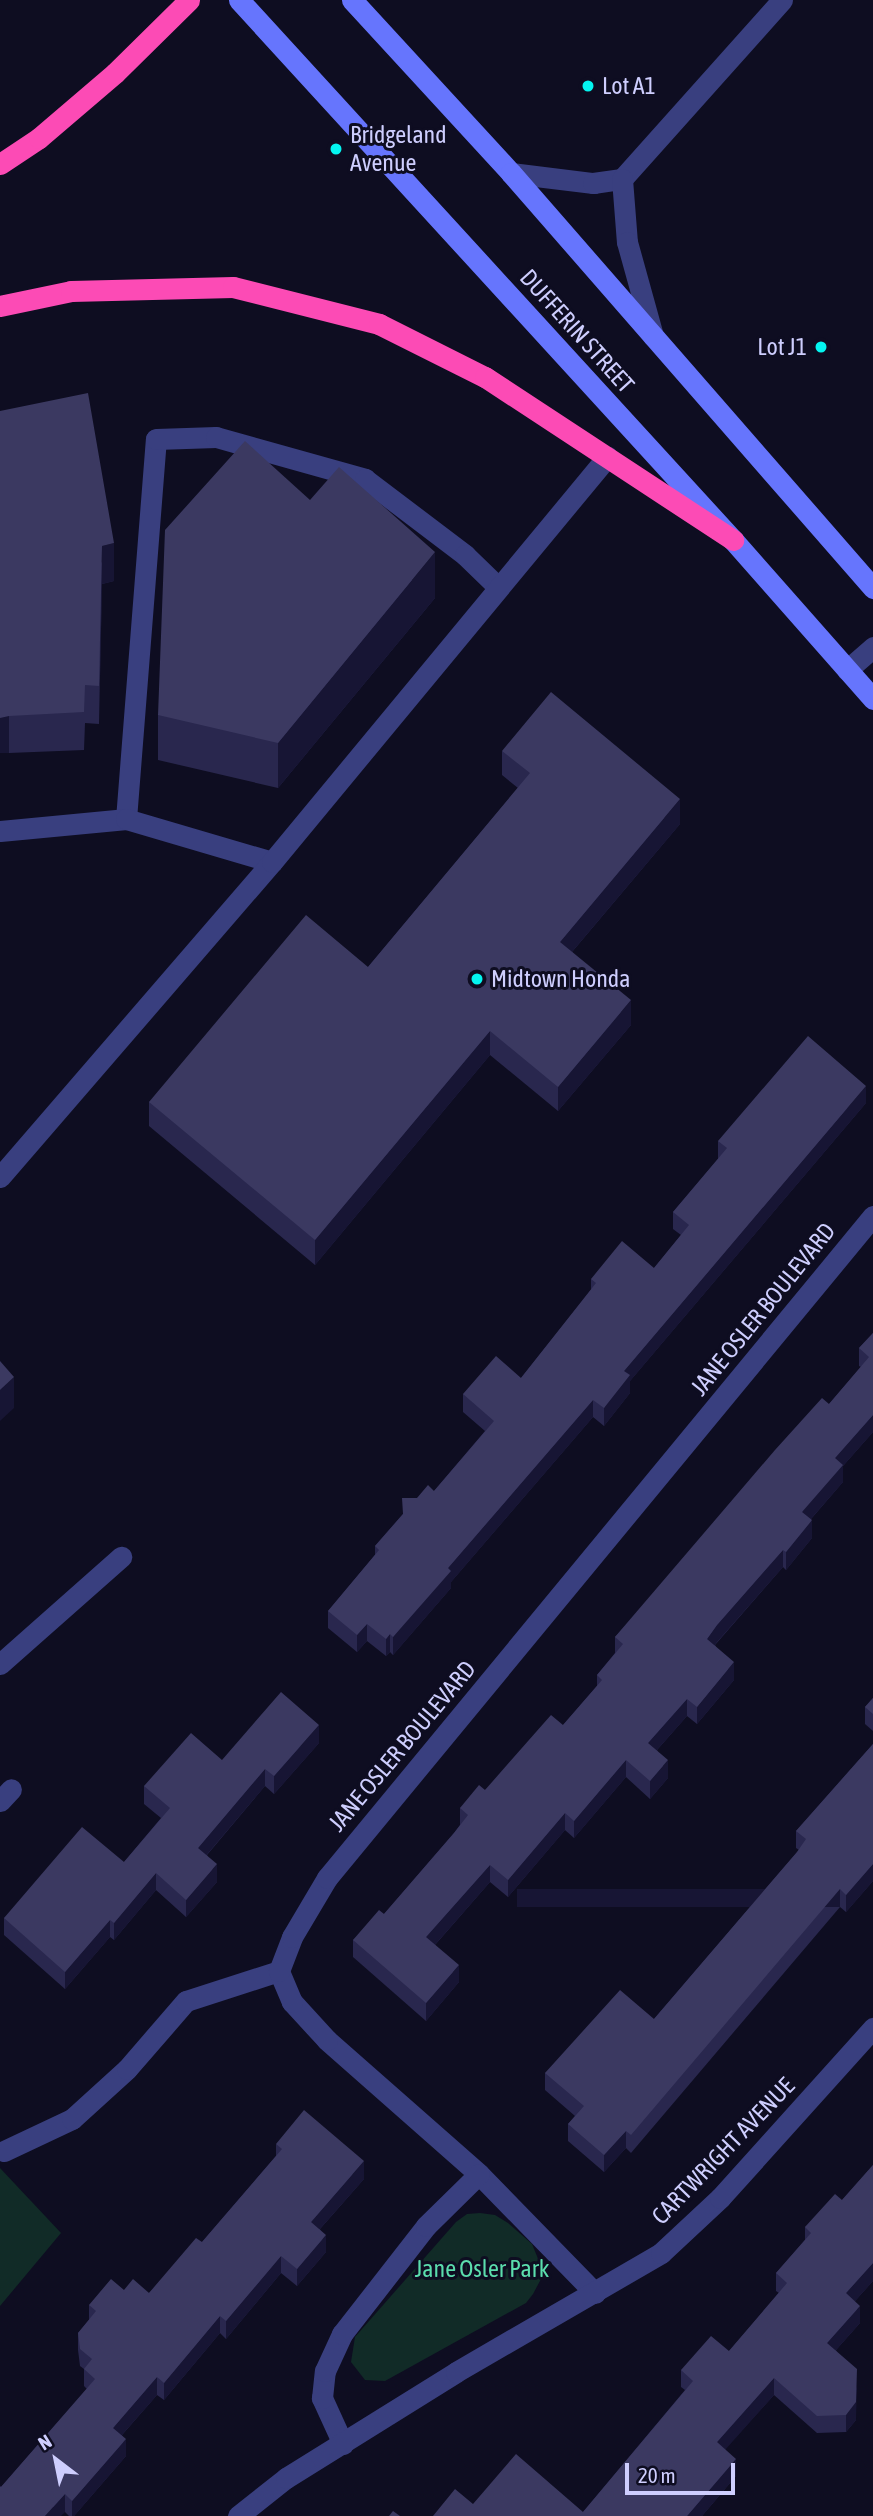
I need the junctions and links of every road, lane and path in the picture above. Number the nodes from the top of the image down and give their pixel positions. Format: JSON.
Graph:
{"nodes":[{"id":1,"x":239,"y":0,"type":"edge"},
{"id":2,"x":352,"y":0,"type":"edge"},
{"id":3,"x":782,"y":0,"type":"edge"},
{"id":4,"x":184,"y":6,"type":"edge"},
{"id":5,"x":0,"y":164,"type":"edge"},
{"id":6,"x":511,"y":173,"type":"junction"},
{"id":7,"x":622,"y":178,"type":"junction"},
{"id":8,"x":0,"y":306,"type":"edge"},
{"id":9,"x":653,"y":335,"type":"junction"},
{"id":10,"x":607,"y":457,"type":"junction"},
{"id":11,"x":733,"y":540,"type":"junction"},
{"id":12,"x":498,"y":587,"type":"junction"},
{"id":13,"x":873,"y":588,"type":"edge"},
{"id":14,"x":873,"y":647,"type":"edge"},
{"id":15,"x":847,"y":670,"type":"junction"},
{"id":16,"x":873,"y":699,"type":"edge"},
{"id":17,"x":126,"y":819,"type":"junction"},
{"id":18,"x":0,"y":831,"type":"edge"},
{"id":19,"x":272,"y":862,"type":"junction"},
{"id":20,"x":0,"y":1177,"type":"edge"},
{"id":21,"x":873,"y":1216,"type":"edge"},
{"id":22,"x":121,"y":1557,"type":"dead end"},
{"id":23,"x":0,"y":1664,"type":"edge"},
{"id":24,"x":279,"y":1971,"type":"junction"},
{"id":25,"x":873,"y":2028,"type":"edge"},
{"id":26,"x":4,"y":2151,"type":"dead end"},
{"id":27,"x":479,"y":2174,"type":"junction"},
{"id":28,"x":595,"y":2293,"type":"junction"},
{"id":29,"x":343,"y":2444,"type":"junction"},
{"id":30,"x":238,"y":2516,"type":"edge"}],
"edges":[{"from":1,"to":11,"type":"main road","name":"DUFFERIN STREET"},
{"from":2,"to":6,"type":"main road"},
{"from":3,"to":7,"type":"street"},
{"from":4,"to":5,"type":"highway"},
{"from":6,"to":7,"type":"street"},
{"from":6,"to":9,"type":"main road"},
{"from":7,"to":9,"type":"street"},
{"from":8,"to":10,"type":"highway"},
{"from":9,"to":13,"type":"main road"},
{"from":10,"to":11,"type":"highway"},
{"from":10,"to":12,"type":"street"},
{"from":11,"to":15,"type":"main road","name":"DUFFERIN STREET"},
{"from":12,"to":17,"type":"street"},
{"from":12,"to":19,"type":"street"},
{"from":14,"to":15,"type":"street"},
{"from":15,"to":16,"type":"main road","name":"DUFFERIN STREET"},
{"from":17,"to":18,"type":"street"},
{"from":17,"to":19,"type":"street"},
{"from":19,"to":20,"type":"street"},
{"from":21,"to":24,"type":"street","name":"JANE OSLER BOULEVARD"},
{"from":22,"to":23,"type":"street"},
{"from":24,"to":26,"type":"street"},
{"from":24,"to":27,"type":"street"},
{"from":25,"to":28,"type":"street","name":"CARTWRIGHT AVENUE"},
{"from":27,"to":28,"type":"street"},
{"from":27,"to":29,"type":"street"},
{"from":28,"to":29,"type":"street","name":"CARTWRIGHT AVENUE"},
{"from":29,"to":30,"type":"street","name":"CARTWRIGHT AVENUE"}]}
